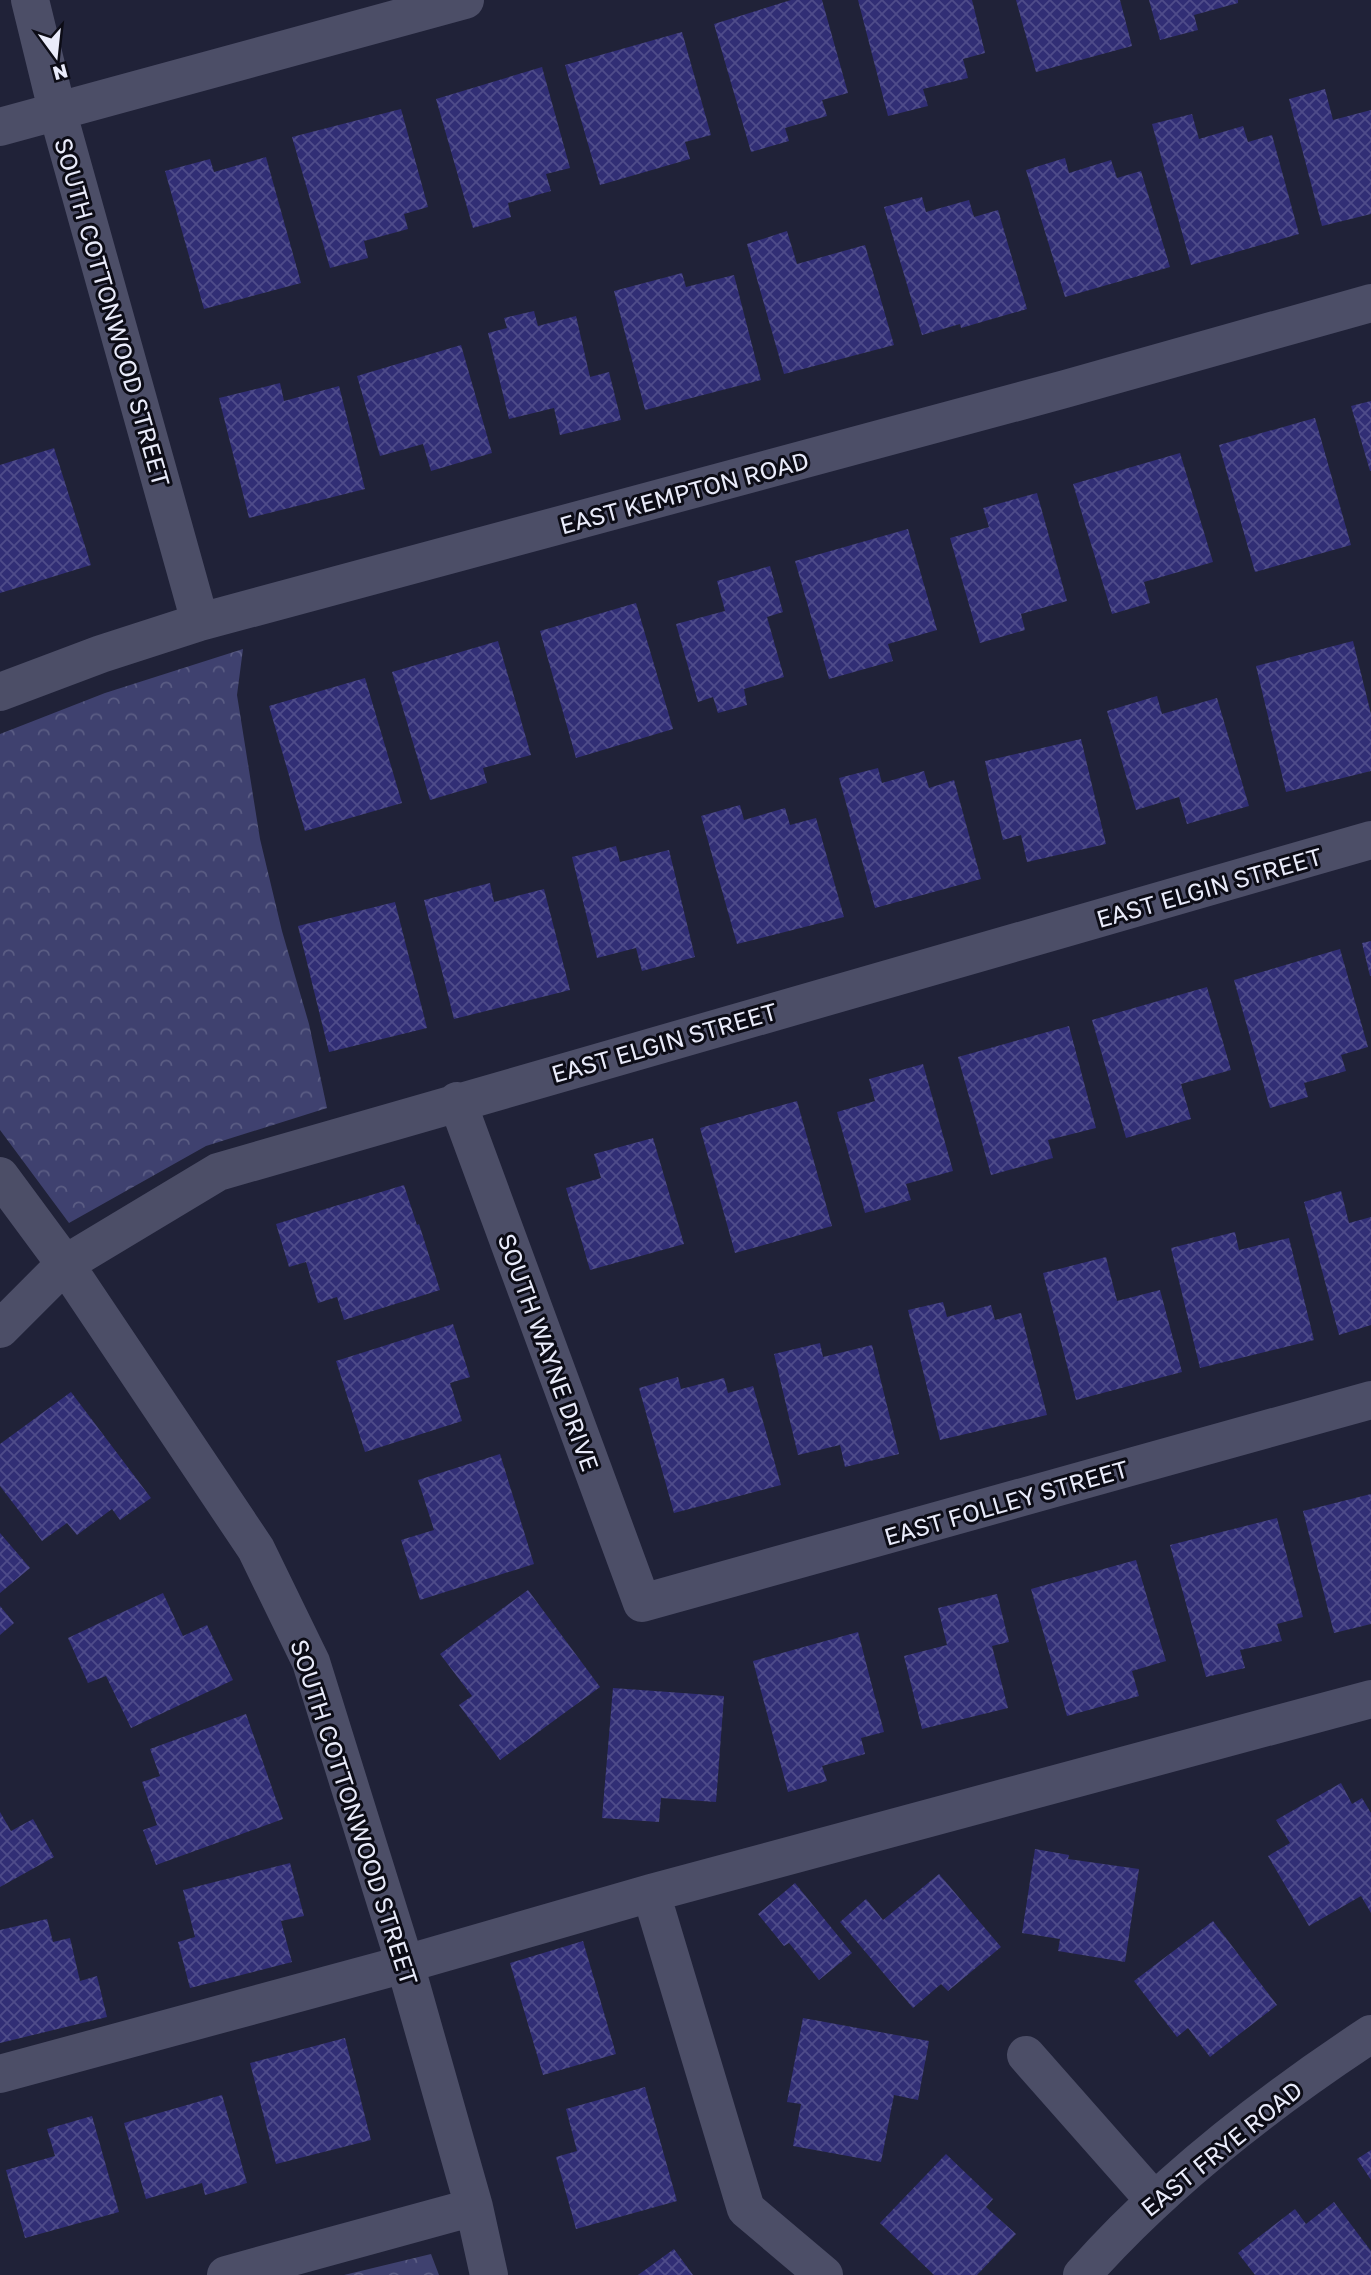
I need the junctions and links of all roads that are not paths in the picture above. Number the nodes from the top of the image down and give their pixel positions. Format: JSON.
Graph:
{"nodes":[{"id":1,"x":30,"y":0,"type":"edge"},
{"id":2,"x":465,"y":0,"type":"edge"},
{"id":3,"x":57,"y":110,"type":"junction"},
{"id":4,"x":0,"y":127,"type":"edge"},
{"id":5,"x":1371,"y":303,"type":"edge"},
{"id":6,"x":200,"y":622,"type":"junction"},
{"id":7,"x":0,"y":692,"type":"edge"},
{"id":8,"x":1371,"y":840,"type":"edge"},
{"id":9,"x":457,"y":1101,"type":"junction"},
{"id":10,"x":0,"y":1176,"type":"edge"},
{"id":11,"x":65,"y":1264,"type":"junction"},
{"id":12,"x":0,"y":1329,"type":"edge"},
{"id":13,"x":1371,"y":1400,"type":"edge"},
{"id":14,"x":642,"y":1603,"type":"joint"},
{"id":15,"x":1371,"y":1699,"type":"edge"},
{"id":16,"x":651,"y":1893,"type":"junction"},
{"id":17,"x":405,"y":1964,"type":"junction"},
{"id":18,"x":1371,"y":2034,"type":"edge"},
{"id":19,"x":1026,"y":2055,"type":"dead end"},
{"id":20,"x":0,"y":2074,"type":"edge"},
{"id":21,"x":1154,"y":2200,"type":"junction"},
{"id":22,"x":474,"y":2207,"type":"junction"},
{"id":23,"x":226,"y":2275,"type":"edge"},
{"id":24,"x":489,"y":2275,"type":"edge"},
{"id":25,"x":824,"y":2275,"type":"edge"},
{"id":26,"x":1082,"y":2275,"type":"edge"}],
"edges":[{"from":1,"to":3,"type":"street","name":"SOUTH COTTONWOOD STREET"},
{"from":2,"to":3,"type":"street"},
{"from":3,"to":4,"type":"street"},
{"from":3,"to":6,"type":"street","name":"SOUTH COTTONWOOD STREET"},
{"from":5,"to":6,"type":"street","name":"EAST KEMPTON ROAD"},
{"from":6,"to":7,"type":"street","name":"EAST KEMPTON ROAD"},
{"from":8,"to":9,"type":"street","name":"EAST ELGIN STREET"},
{"from":9,"to":11,"type":"street","name":"EAST ELGIN STREET"},
{"from":9,"to":14,"type":"street","name":"SOUTH WAYNE DRIVE"},
{"from":10,"to":11,"type":"street","name":"SOUTH COTTONWOOD STREET"},
{"from":11,"to":12,"type":"street","name":"EAST ELGIN STREET"},
{"from":11,"to":17,"type":"street","name":"SOUTH COTTONWOOD STREET"},
{"from":13,"to":14,"type":"street","name":"EAST FOLLEY STREET"},
{"from":15,"to":16,"type":"street"},
{"from":16,"to":17,"type":"street"},
{"from":16,"to":25,"type":"street"},
{"from":17,"to":20,"type":"street"},
{"from":17,"to":22,"type":"street","name":"SOUTH COTTONWOOD STREET"},
{"from":18,"to":21,"type":"street","name":"EAST FRYE ROAD"},
{"from":19,"to":21,"type":"street"},
{"from":21,"to":26,"type":"street","name":"EAST FRYE ROAD"},
{"from":22,"to":23,"type":"street"},
{"from":22,"to":24,"type":"street","name":"SOUTH COTTONWOOD STREET"}]}
